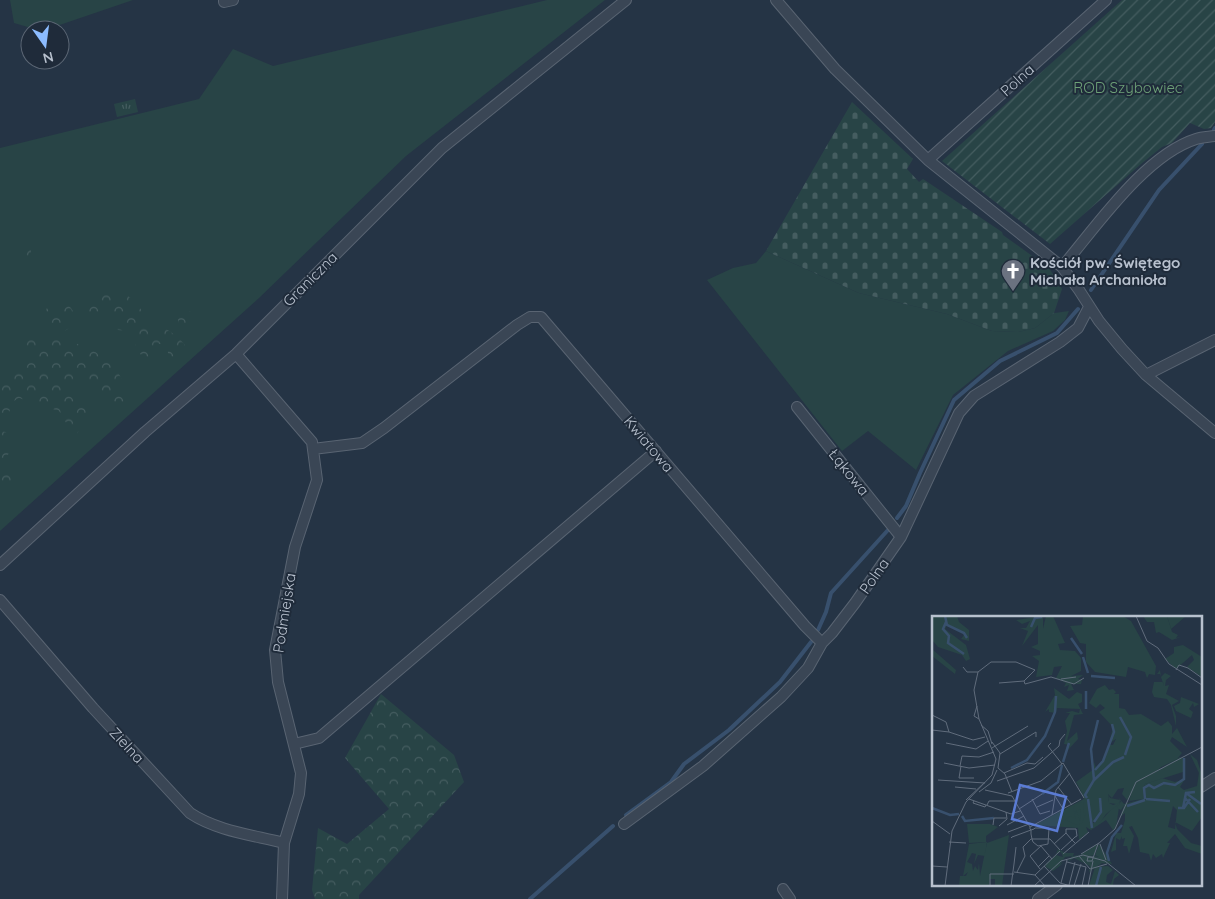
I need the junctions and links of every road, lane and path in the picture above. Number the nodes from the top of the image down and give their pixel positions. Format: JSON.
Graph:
{"nodes":[{"id":1,"x":224,"y":0,"type":"edge"},
{"id":2,"x":234,"y":0,"type":"edge"},
{"id":3,"x":626,"y":0,"type":"edge"},
{"id":4,"x":776,"y":0,"type":"edge"},
{"id":5,"x":1106,"y":0,"type":"edge"},
{"id":6,"x":1215,"y":136,"type":"edge"},
{"id":7,"x":928,"y":160,"type":"junction"},
{"id":8,"x":1062,"y":267,"type":"junction"},
{"id":9,"x":1089,"y":306,"type":"junction"},
{"id":10,"x":1215,"y":340,"type":"edge"},
{"id":11,"x":236,"y":354,"type":"junction"},
{"id":12,"x":1146,"y":375,"type":"junction"},
{"id":13,"x":797,"y":407,"type":"dead end"},
{"id":14,"x":1215,"y":433,"type":"edge"},
{"id":15,"x":313,"y":449,"type":"junction"},
{"id":16,"x":656,"y":452,"type":"junction"},
{"id":17,"x":901,"y":537,"type":"junction"},
{"id":18,"x":0,"y":565,"type":"edge"},
{"id":19,"x":0,"y":600,"type":"edge"},
{"id":20,"x":822,"y":643,"type":"junction"},
{"id":21,"x":294,"y":744,"type":"junction"},
{"id":22,"x":1215,"y":778,"type":"edge"},
{"id":23,"x":1202,"y":787,"type":"edge"},
{"id":24,"x":624,"y":824,"type":"dead end"},
{"id":25,"x":284,"y":843,"type":"junction"},
{"id":26,"x":1056,"y":886,"type":"edge"},
{"id":27,"x":783,"y":889,"type":"dead end"},
{"id":28,"x":282,"y":899,"type":"edge"},
{"id":29,"x":790,"y":899,"type":"edge"},
{"id":30,"x":1038,"y":899,"type":"edge"}],
"edges":[{"from":1,"to":2,"type":"street"},
{"from":3,"to":11,"type":"street","name":"Graniczna"},
{"from":4,"to":7,"type":"street"},
{"from":5,"to":7,"type":"street","name":"Polna"},
{"from":6,"to":8,"type":"street"},
{"from":7,"to":8,"type":"street"},
{"from":8,"to":9,"type":"street"},
{"from":9,"to":12,"type":"street"},
{"from":9,"to":17,"type":"street","name":"Polna"},
{"from":10,"to":12,"type":"street"},
{"from":11,"to":15,"type":"street","name":"Podmiejska"},
{"from":11,"to":18,"type":"street","name":"Graniczna"},
{"from":12,"to":14,"type":"street"},
{"from":13,"to":17,"type":"street","name":"Łąkowa"},
{"from":15,"to":16,"type":"street","name":"Kwiatowa"},
{"from":15,"to":21,"type":"street","name":"Podmiejska"},
{"from":16,"to":20,"type":"street","name":"Kwiatowa"},
{"from":16,"to":21,"type":"street"},
{"from":17,"to":20,"type":"street","name":"Polna"},
{"from":19,"to":25,"type":"street","name":"Zielna"},
{"from":20,"to":24,"type":"street","name":"Polna"},
{"from":21,"to":25,"type":"street","name":"Podmiejska"},
{"from":22,"to":23,"type":"street"},
{"from":25,"to":28,"type":"street","name":"Podmiejska"},
{"from":26,"to":30,"type":"street"},
{"from":27,"to":29,"type":"street"}]}
